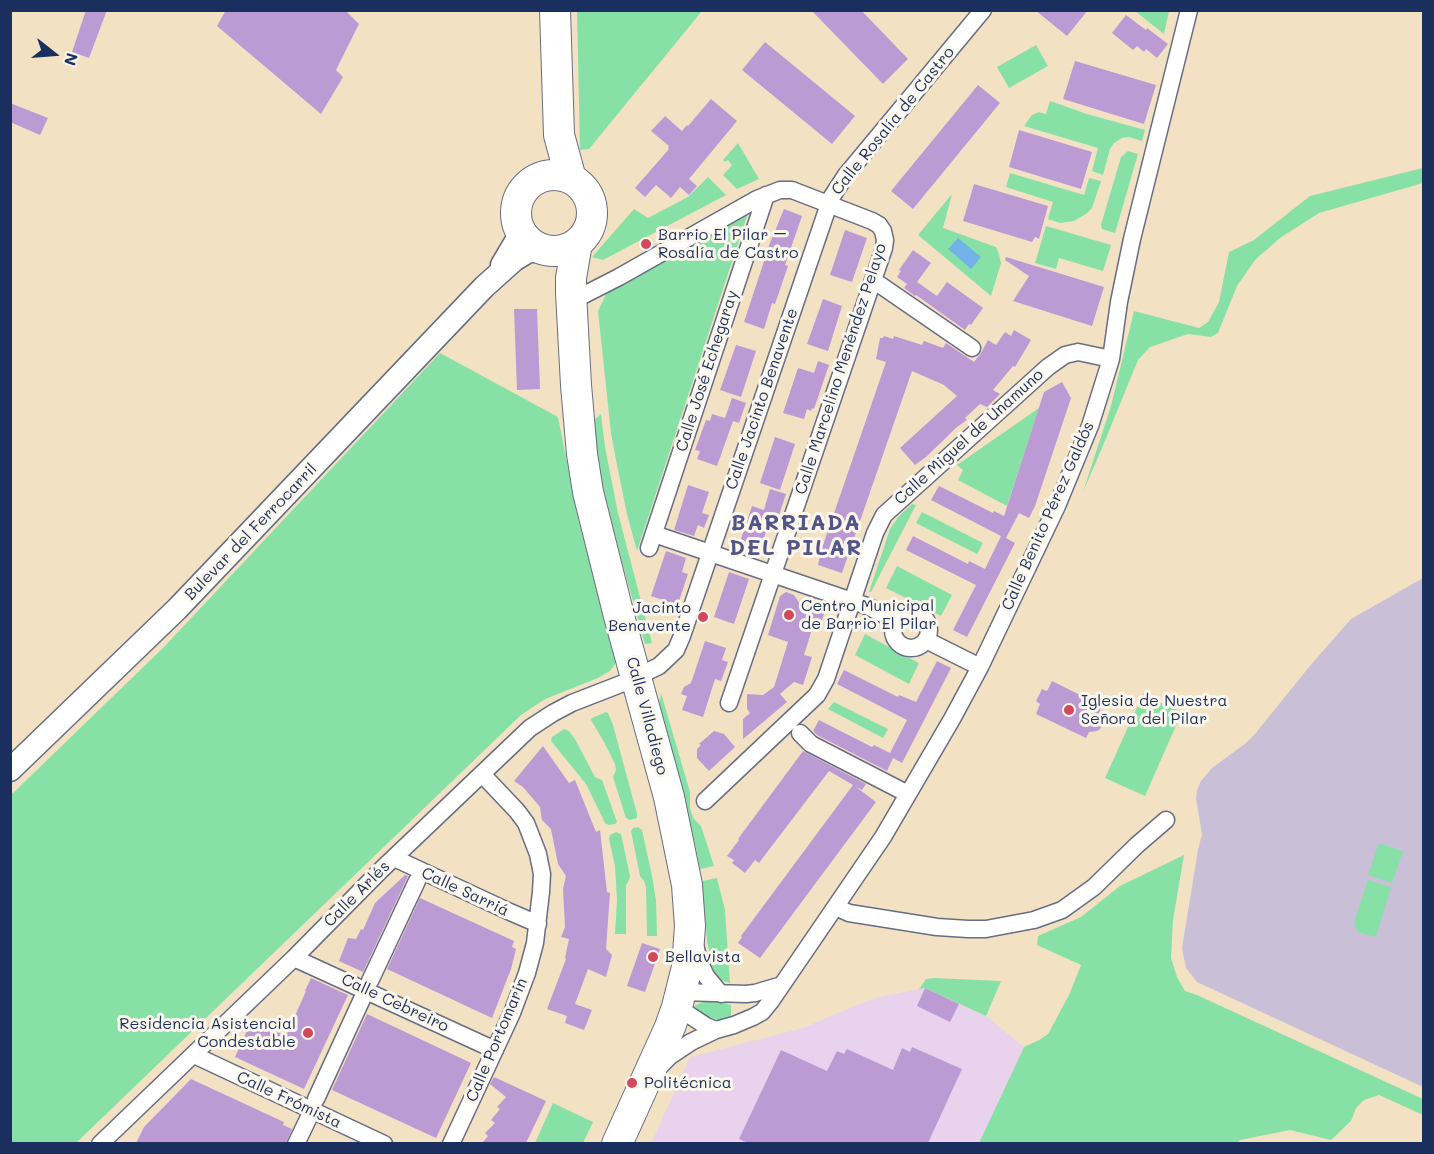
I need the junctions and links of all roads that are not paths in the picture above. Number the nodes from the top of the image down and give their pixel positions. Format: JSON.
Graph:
{"nodes":[{"id":1,"x":555,"y":10,"type":"edge"},
{"id":2,"x":983,"y":10,"type":"edge"},
{"id":3,"x":1189,"y":10,"type":"edge"},
{"id":4,"x":557,"y":178,"type":"junction"},
{"id":5,"x":766,"y":195,"type":"junction"},
{"id":6,"x":828,"y":205,"type":"junction"},
{"id":7,"x":548,"y":244,"type":"junction"},
{"id":8,"x":873,"y":280,"type":"junction"},
{"id":9,"x":571,"y":289,"type":"junction"},
{"id":10,"x":972,"y":348,"type":"dead end"},
{"id":11,"x":1111,"y":359,"type":"junction"},
{"id":12,"x":710,"y":553,"type":"junction"},
{"id":13,"x":773,"y":574,"type":"junction"},
{"id":14,"x":853,"y":601,"type":"junction"},
{"id":15,"x":896,"y":621,"type":"junction"},
{"id":16,"x":626,"y":640,"type":"junction"},
{"id":17,"x":926,"y":640,"type":"junction"},
{"id":18,"x":668,"y":659,"type":"junction"},
{"id":19,"x":980,"y":667,"type":"junction"},
{"id":20,"x":637,"y":677,"type":"junction"},
{"id":21,"x":729,"y":703,"type":"dead end"},
{"id":22,"x":800,"y":733,"type":"dead end"},
{"id":23,"x":10,"y":770,"type":"edge"},
{"id":24,"x":482,"y":774,"type":"junction"},
{"id":25,"x":908,"y":794,"type":"junction"},
{"id":26,"x":705,"y":801,"type":"dead end"},
{"id":27,"x":1166,"y":820,"type":"dead end"},
{"id":28,"x":394,"y":858,"type":"junction"},
{"id":29,"x":417,"y":881,"type":"dead end"},
{"id":30,"x":836,"y":907,"type":"junction"},
{"id":31,"x":538,"y":924,"type":"junction"},
{"id":32,"x":690,"y":926,"type":"junction"},
{"id":33,"x":294,"y":958,"type":"junction"},
{"id":34,"x":370,"y":981,"type":"dead end"},
{"id":35,"x":782,"y":985,"type":"junction"},
{"id":36,"x":755,"y":993,"type":"junction"},
{"id":37,"x":721,"y":994,"type":"junction"},
{"id":38,"x":362,"y":999,"type":"dead end"},
{"id":39,"x":679,"y":1000,"type":"junction"},
{"id":40,"x":762,"y":1012,"type":"junction"},
{"id":41,"x":716,"y":1030,"type":"junction"},
{"id":42,"x":495,"y":1050,"type":"junction"},
{"id":43,"x":194,"y":1055,"type":"junction"},
{"id":44,"x":646,"y":1080,"type":"junction"},
{"id":45,"x":316,"y":1100,"type":"dead end"},
{"id":46,"x":309,"y":1117,"type":"dead end"},
{"id":47,"x":100,"y":1143,"type":"edge"},
{"id":48,"x":296,"y":1143,"type":"edge"},
{"id":49,"x":384,"y":1143,"type":"edge"},
{"id":50,"x":451,"y":1143,"type":"edge"},
{"id":51,"x":617,"y":1143,"type":"edge"}],
"edges":[{"from":1,"to":4,"type":"highway"},
{"from":2,"to":6,"type":"street","name":"Calle Rosalía de Castro"},
{"from":3,"to":11,"type":"street","name":"Calle Benito Pérez Galdós"},
{"from":4,"to":7,"type":"highway"},
{"from":4,"to":7,"type":"highway"},
{"from":5,"to":6,"type":"street","name":"Calle Rosalía de Castro"},
{"from":5,"to":9,"type":"street","name":"Calle Rosalía de Castro"},
{"from":5,"to":12,"type":"street","name":"Calle José Echegaray"},
{"from":6,"to":8,"type":"street","name":"Calle Marcelino Menéndez Pelayo"},
{"from":6,"to":12,"type":"street","name":"Calle Jacinto Benavente"},
{"from":7,"to":9,"type":"highway","name":"Calle Villadiego"},
{"from":7,"to":23,"type":"main road","name":"Bulevar del Ferrocarril"},
{"from":8,"to":10,"type":"street"},
{"from":8,"to":13,"type":"street","name":"Calle Marcelino Menéndez Pelayo"},
{"from":9,"to":16,"type":"highway","name":"Calle Villadiego"},
{"from":11,"to":14,"type":"street","name":"Calle Miguel de Unamuno"},
{"from":11,"to":19,"type":"street","name":"Calle Benito Pérez Galdós"},
{"from":12,"to":13,"type":"street"},
{"from":12,"to":18,"type":"street","name":"Calle Jacinto Benavente"},
{"from":13,"to":14,"type":"street"},
{"from":13,"to":21,"type":"street","name":"Calle Marcelino Menéndez Pelayo"},
{"from":14,"to":15,"type":"street"},
{"from":14,"to":26,"type":"street","name":"Calle Miguel de Unamuno"},
{"from":15,"to":17,"type":"street"},
{"from":15,"to":17,"type":"street"},
{"from":16,"to":18,"type":"street"},
{"from":16,"to":20,"type":"highway","name":"Calle Villadiego"},
{"from":17,"to":19,"type":"street"},
{"from":18,"to":20,"type":"street","name":"Calle Jacinto Benavente"},
{"from":19,"to":25,"type":"street","name":"Calle Benito Pérez Galdós"},
{"from":20,"to":24,"type":"street","name":"Calle Arlés"},
{"from":20,"to":32,"type":"highway","name":"Calle Villadiego"},
{"from":22,"to":25,"type":"street"},
{"from":24,"to":28,"type":"street","name":"Calle Arlés"},
{"from":24,"to":31,"type":"street","name":"Calle Portomarín"},
{"from":25,"to":30,"type":"street","name":"Calle Benito Pérez Galdós"},
{"from":27,"to":30,"type":"street"},
{"from":28,"to":31,"type":"street","name":"Calle Sarriá"},
{"from":28,"to":33,"type":"street","name":"Calle Arlés"},
{"from":29,"to":34,"type":"street"},
{"from":30,"to":35,"type":"street","name":"Calle Benito Pérez Galdós"},
{"from":31,"to":42,"type":"street","name":"Calle Portomarín"},
{"from":32,"to":37,"type":"street"},
{"from":32,"to":39,"type":"highway","name":"Calle Villadiego"},
{"from":33,"to":42,"type":"street","name":"Calle Cebreiro"},
{"from":33,"to":43,"type":"street","name":"Calle Arlés"},
{"from":35,"to":36,"type":"street"},
{"from":35,"to":40,"type":"street","name":"Calle Benito Pérez Galdós"},
{"from":36,"to":37,"type":"street"},
{"from":36,"to":40,"type":"street"},
{"from":37,"to":39,"type":"street"},
{"from":38,"to":45,"type":"street"},
{"from":39,"to":41,"type":"street"},
{"from":39,"to":44,"type":"highway","name":"Calle Villadiego"},
{"from":40,"to":41,"type":"street","name":"Calle Benito Pérez Galdós"},
{"from":41,"to":44,"type":"street","name":"Calle Benito Pérez Galdós"},
{"from":42,"to":50,"type":"street","name":"Calle Portomarín"},
{"from":43,"to":47,"type":"street","name":"Calle Arlés"},
{"from":43,"to":49,"type":"street","name":"Calle Frómista"},
{"from":44,"to":51,"type":"highway","name":"Calle Villadiego"},
{"from":46,"to":48,"type":"street"}]}
